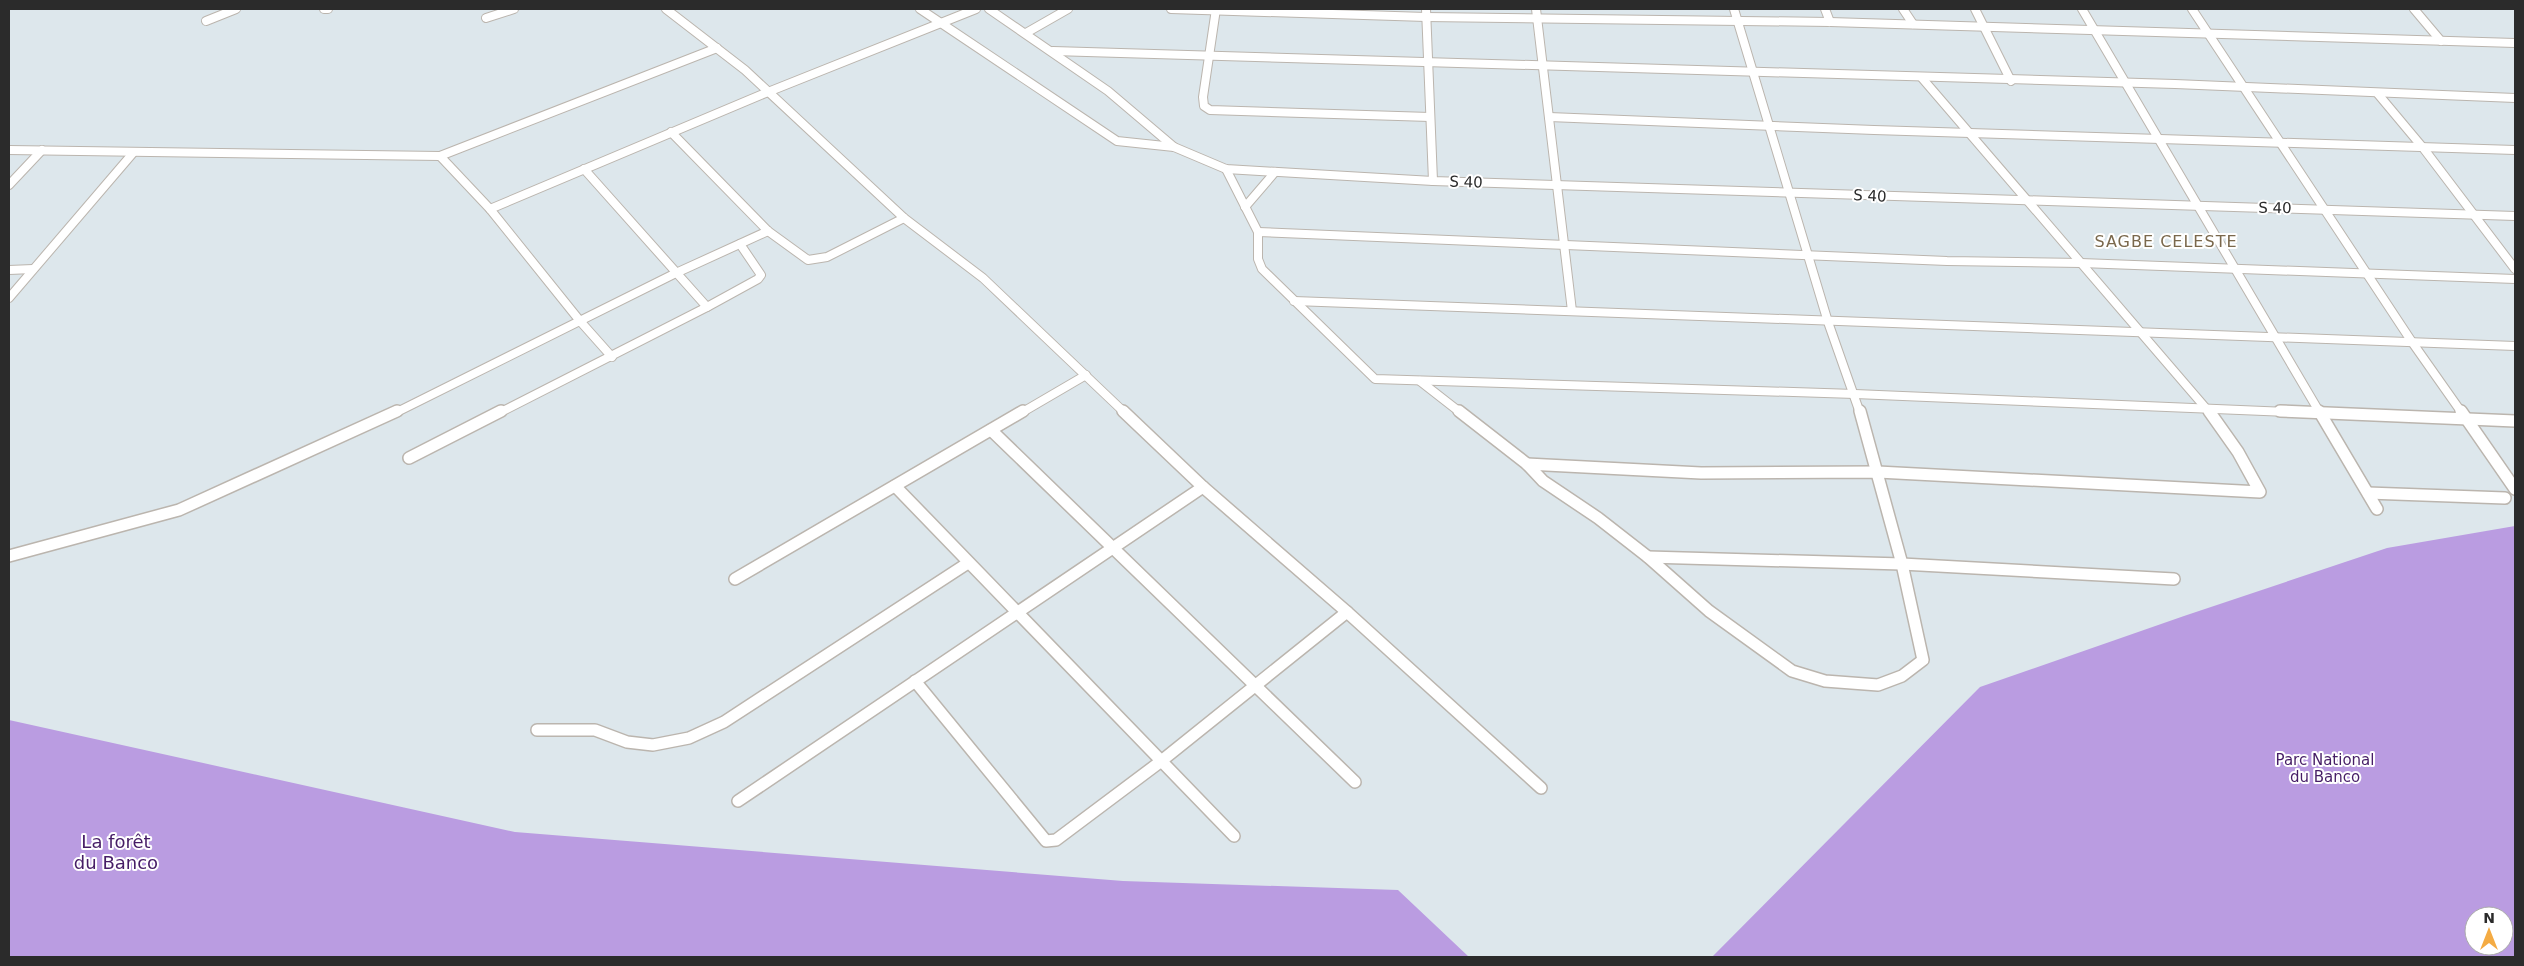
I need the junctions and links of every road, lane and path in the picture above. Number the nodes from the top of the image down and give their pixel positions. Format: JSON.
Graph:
{"nodes":[{"id":1,"x":236,"y":9,"type":"edge"},
{"id":2,"x":324,"y":9,"type":"edge"},
{"id":3,"x":328,"y":9,"type":"edge"},
{"id":4,"x":514,"y":9,"type":"edge"},
{"id":5,"x":666,"y":9,"type":"edge"},
{"id":6,"x":920,"y":9,"type":"edge"},
{"id":7,"x":976,"y":9,"type":"edge"},
{"id":8,"x":989,"y":9,"type":"edge"},
{"id":9,"x":1068,"y":9,"type":"edge"},
{"id":10,"x":1171,"y":9,"type":"edge"},
{"id":11,"x":1536,"y":9,"type":"edge"},
{"id":12,"x":1734,"y":9,"type":"edge"},
{"id":13,"x":1825,"y":9,"type":"edge"},
{"id":14,"x":1903,"y":9,"type":"edge"},
{"id":15,"x":1976,"y":9,"type":"edge"},
{"id":16,"x":2082,"y":9,"type":"edge"},
{"id":17,"x":2192,"y":9,"type":"edge"},
{"id":18,"x":2414,"y":9,"type":"edge"},
{"id":19,"x":1216,"y":10,"type":"edge"},
{"id":20,"x":1426,"y":13,"type":"edge"},
{"id":21,"x":486,"y":18,"type":"dead end"},
{"id":22,"x":1537,"y":18,"type":"junction"},
{"id":23,"x":206,"y":21,"type":"dead end"},
{"id":24,"x":940,"y":22,"type":"junction"},
{"id":25,"x":1739,"y":22,"type":"junction"},
{"id":26,"x":1830,"y":22,"type":"junction"},
{"id":27,"x":1913,"y":24,"type":"junction"},
{"id":28,"x":1984,"y":27,"type":"junction"},
{"id":29,"x":2096,"y":31,"type":"junction"},
{"id":30,"x":1026,"y":33,"type":"junction"},
{"id":31,"x":2207,"y":34,"type":"junction"},
{"id":32,"x":2441,"y":41,"type":"junction"},
{"id":33,"x":2515,"y":43,"type":"edge"},
{"id":34,"x":717,"y":48,"type":"junction"},
{"id":35,"x":1053,"y":51,"type":"junction"},
{"id":36,"x":1210,"y":57,"type":"junction"},
{"id":37,"x":1427,"y":64,"type":"junction"},
{"id":38,"x":1543,"y":66,"type":"junction"},
{"id":39,"x":1754,"y":74,"type":"junction"},
{"id":40,"x":1922,"y":78,"type":"junction"},
{"id":41,"x":2011,"y":81,"type":"junction"},
{"id":42,"x":2127,"y":83,"type":"junction"},
{"id":43,"x":2243,"y":87,"type":"junction"},
{"id":44,"x":768,"y":92,"type":"junction"},
{"id":45,"x":2378,"y":94,"type":"junction"},
{"id":46,"x":2515,"y":98,"type":"edge"},
{"id":47,"x":1430,"y":117,"type":"junction"},
{"id":48,"x":1549,"y":117,"type":"junction"},
{"id":49,"x":1768,"y":125,"type":"junction"},
{"id":50,"x":671,"y":132,"type":"junction"},
{"id":51,"x":1969,"y":133,"type":"junction"},
{"id":52,"x":2159,"y":140,"type":"junction"},
{"id":53,"x":2279,"y":144,"type":"junction"},
{"id":54,"x":1174,"y":148,"type":"junction"},
{"id":55,"x":2424,"y":149,"type":"junction"},
{"id":56,"x":9,"y":150,"type":"edge"},
{"id":57,"x":42,"y":150,"type":"junction"},
{"id":58,"x":2515,"y":150,"type":"edge"},
{"id":59,"x":133,"y":154,"type":"junction"},
{"id":60,"x":440,"y":156,"type":"junction"},
{"id":61,"x":584,"y":169,"type":"junction"},
{"id":62,"x":1226,"y":169,"type":"junction"},
{"id":63,"x":1275,"y":172,"type":"junction"},
{"id":64,"x":1433,"y":180,"type":"junction"},
{"id":65,"x":9,"y":185,"type":"edge"},
{"id":66,"x":1557,"y":185,"type":"junction"},
{"id":67,"x":1790,"y":192,"type":"junction"},
{"id":68,"x":2027,"y":202,"type":"junction"},
{"id":69,"x":1245,"y":207,"type":"junction"},
{"id":70,"x":2198,"y":207,"type":"junction"},
{"id":71,"x":490,"y":209,"type":"junction"},
{"id":72,"x":2324,"y":209,"type":"junction"},
{"id":73,"x":2474,"y":215,"type":"junction"},
{"id":74,"x":2515,"y":216,"type":"edge"},
{"id":75,"x":904,"y":218,"type":"junction"},
{"id":76,"x":768,"y":231,"type":"junction"},
{"id":77,"x":1258,"y":232,"type":"junction"},
{"id":78,"x":740,"y":244,"type":"junction"},
{"id":79,"x":1564,"y":246,"type":"junction"},
{"id":80,"x":1810,"y":256,"type":"junction"},
{"id":81,"x":2082,"y":263,"type":"junction"},
{"id":82,"x":33,"y":269,"type":"junction"},
{"id":83,"x":2235,"y":269,"type":"junction"},
{"id":84,"x":2515,"y":269,"type":"edge"},
{"id":85,"x":9,"y":270,"type":"edge"},
{"id":86,"x":676,"y":273,"type":"junction"},
{"id":87,"x":2367,"y":273,"type":"junction"},
{"id":88,"x":2515,"y":279,"type":"edge"},
{"id":89,"x":9,"y":298,"type":"edge"},
{"id":90,"x":1294,"y":301,"type":"junction"},
{"id":91,"x":707,"y":307,"type":"junction"},
{"id":92,"x":1572,"y":311,"type":"junction"},
{"id":93,"x":580,"y":321,"type":"junction"},
{"id":94,"x":1828,"y":322,"type":"junction"},
{"id":95,"x":2144,"y":332,"type":"junction"},
{"id":96,"x":2277,"y":337,"type":"junction"},
{"id":97,"x":2412,"y":342,"type":"junction"},
{"id":98,"x":2515,"y":346,"type":"edge"},
{"id":99,"x":612,"y":356,"type":"junction"},
{"id":100,"x":1086,"y":375,"type":"junction"},
{"id":101,"x":1420,"y":381,"type":"junction"},
{"id":102,"x":1855,"y":394,"type":"junction"},
{"id":103,"x":2207,"y":408,"type":"junction"},
{"id":104,"x":2321,"y":414,"type":"junction"},
{"id":105,"x":2464,"y":418,"type":"junction"},
{"id":106,"x":2515,"y":420,"type":"edge"},
{"id":107,"x":991,"y":430,"type":"junction"},
{"id":108,"x":409,"y":458,"type":"dead end"},
{"id":109,"x":1527,"y":464,"type":"junction"},
{"id":110,"x":1878,"y":472,"type":"junction"},
{"id":111,"x":895,"y":486,"type":"junction"},
{"id":112,"x":1203,"y":487,"type":"junction"},
{"id":113,"x":2515,"y":489,"type":"edge"},
{"id":114,"x":2368,"y":493,"type":"junction"},
{"id":115,"x":2504,"y":498,"type":"dead end"},
{"id":116,"x":2377,"y":509,"type":"dead end"},
{"id":117,"x":1112,"y":548,"type":"junction"},
{"id":118,"x":9,"y":556,"type":"edge"},
{"id":119,"x":1648,"y":557,"type":"junction"},
{"id":120,"x":968,"y":563,"type":"junction"},
{"id":121,"x":1902,"y":564,"type":"junction"},
{"id":122,"x":735,"y":579,"type":"dead end"},
{"id":123,"x":2174,"y":579,"type":"dead end"},
{"id":124,"x":1015,"y":612,"type":"junction"},
{"id":125,"x":1347,"y":612,"type":"junction"},
{"id":126,"x":915,"y":681,"type":"junction"},
{"id":127,"x":1254,"y":685,"type":"junction"},
{"id":128,"x":537,"y":730,"type":"dead end"},
{"id":129,"x":1160,"y":762,"type":"junction"},
{"id":130,"x":1355,"y":782,"type":"dead end"},
{"id":131,"x":1541,"y":788,"type":"dead end"},
{"id":132,"x":738,"y":801,"type":"dead end"},
{"id":133,"x":1234,"y":836,"type":"dead end"}],
"edges":[{"from":1,"to":23,"type":"street"},
{"from":2,"to":3,"type":"street"},
{"from":4,"to":21,"type":"street"},
{"from":5,"to":34,"type":"street"},
{"from":6,"to":24,"type":"street"},
{"from":7,"to":24,"type":"street"},
{"from":8,"to":30,"type":"street"},
{"from":9,"to":30,"type":"street"},
{"from":10,"to":19,"type":"street"},
{"from":11,"to":22,"type":"street"},
{"from":12,"to":25,"type":"street"},
{"from":13,"to":26,"type":"street"},
{"from":14,"to":27,"type":"street"},
{"from":15,"to":28,"type":"street"},
{"from":16,"to":29,"type":"street"},
{"from":17,"to":31,"type":"street"},
{"from":18,"to":32,"type":"street"},
{"from":19,"to":20,"type":"street"},
{"from":19,"to":36,"type":"street"},
{"from":20,"to":22,"type":"street"},
{"from":20,"to":37,"type":"street"},
{"from":22,"to":25,"type":"street"},
{"from":22,"to":38,"type":"street"},
{"from":24,"to":44,"type":"street"},
{"from":24,"to":54,"type":"street"},
{"from":25,"to":26,"type":"street"},
{"from":25,"to":39,"type":"street"},
{"from":26,"to":27,"type":"street"},
{"from":27,"to":28,"type":"street"},
{"from":28,"to":29,"type":"street"},
{"from":28,"to":41,"type":"street"},
{"from":29,"to":31,"type":"street"},
{"from":29,"to":42,"type":"street"},
{"from":30,"to":35,"type":"street"},
{"from":31,"to":32,"type":"street"},
{"from":31,"to":43,"type":"street"},
{"from":32,"to":33,"type":"street"},
{"from":34,"to":44,"type":"street"},
{"from":34,"to":60,"type":"street"},
{"from":35,"to":36,"type":"street"},
{"from":35,"to":54,"type":"street"},
{"from":36,"to":37,"type":"street"},
{"from":36,"to":47,"type":"street"},
{"from":37,"to":38,"type":"street"},
{"from":37,"to":47,"type":"street"},
{"from":38,"to":39,"type":"street"},
{"from":38,"to":48,"type":"street"},
{"from":39,"to":40,"type":"street"},
{"from":39,"to":49,"type":"street"},
{"from":40,"to":41,"type":"street"},
{"from":40,"to":51,"type":"street"},
{"from":41,"to":42,"type":"street"},
{"from":42,"to":43,"type":"street"},
{"from":42,"to":52,"type":"street"},
{"from":43,"to":45,"type":"street"},
{"from":43,"to":53,"type":"street"},
{"from":44,"to":50,"type":"street"},
{"from":44,"to":75,"type":"street"},
{"from":45,"to":46,"type":"street"},
{"from":45,"to":55,"type":"street"},
{"from":47,"to":64,"type":"street"},
{"from":48,"to":49,"type":"street"},
{"from":48,"to":66,"type":"street"},
{"from":49,"to":51,"type":"street"},
{"from":49,"to":67,"type":"street"},
{"from":50,"to":61,"type":"street"},
{"from":50,"to":76,"type":"street"},
{"from":51,"to":52,"type":"street"},
{"from":51,"to":68,"type":"street"},
{"from":52,"to":53,"type":"street"},
{"from":52,"to":70,"type":"street"},
{"from":53,"to":55,"type":"street"},
{"from":53,"to":72,"type":"street"},
{"from":54,"to":62,"type":"street","name":"S 40"},
{"from":55,"to":58,"type":"street"},
{"from":55,"to":73,"type":"street"},
{"from":56,"to":57,"type":"street"},
{"from":57,"to":59,"type":"street"},
{"from":57,"to":65,"type":"street"},
{"from":59,"to":60,"type":"street"},
{"from":59,"to":82,"type":"street"},
{"from":60,"to":71,"type":"street"},
{"from":61,"to":71,"type":"street"},
{"from":61,"to":86,"type":"street"},
{"from":62,"to":63,"type":"street","name":"S 40"},
{"from":62,"to":69,"type":"street"},
{"from":63,"to":64,"type":"street","name":"S 40"},
{"from":63,"to":69,"type":"street"},
{"from":64,"to":66,"type":"street","name":"S 40"},
{"from":66,"to":67,"type":"street","name":"S 40"},
{"from":66,"to":79,"type":"street"},
{"from":67,"to":68,"type":"street","name":"S 40"},
{"from":67,"to":80,"type":"street"},
{"from":68,"to":70,"type":"street","name":"S 40"},
{"from":68,"to":81,"type":"street"},
{"from":69,"to":77,"type":"street"},
{"from":70,"to":72,"type":"street","name":"S 40"},
{"from":70,"to":83,"type":"street"},
{"from":71,"to":93,"type":"street"},
{"from":72,"to":73,"type":"street","name":"S 40"},
{"from":72,"to":87,"type":"street"},
{"from":73,"to":74,"type":"street","name":"S 40"},
{"from":73,"to":84,"type":"street"},
{"from":75,"to":76,"type":"street"},
{"from":75,"to":100,"type":"street"},
{"from":76,"to":78,"type":"street"},
{"from":77,"to":79,"type":"street"},
{"from":77,"to":90,"type":"street"},
{"from":78,"to":86,"type":"street"},
{"from":78,"to":91,"type":"street"},
{"from":79,"to":80,"type":"street"},
{"from":79,"to":92,"type":"street"},
{"from":80,"to":81,"type":"street"},
{"from":80,"to":94,"type":"street"},
{"from":81,"to":83,"type":"street"},
{"from":81,"to":95,"type":"street"},
{"from":82,"to":85,"type":"street"},
{"from":82,"to":89,"type":"street"},
{"from":83,"to":87,"type":"street"},
{"from":83,"to":96,"type":"street"},
{"from":86,"to":91,"type":"street"},
{"from":86,"to":93,"type":"street"},
{"from":87,"to":88,"type":"street"},
{"from":87,"to":97,"type":"street"},
{"from":90,"to":92,"type":"street"},
{"from":90,"to":101,"type":"street"},
{"from":91,"to":99,"type":"street"},
{"from":92,"to":94,"type":"street"},
{"from":93,"to":99,"type":"street"},
{"from":93,"to":118,"type":"street"},
{"from":94,"to":95,"type":"street"},
{"from":94,"to":102,"type":"street"},
{"from":95,"to":96,"type":"street"},
{"from":95,"to":103,"type":"street"},
{"from":96,"to":97,"type":"street"},
{"from":96,"to":104,"type":"street"},
{"from":97,"to":98,"type":"street"},
{"from":97,"to":105,"type":"street"},
{"from":99,"to":108,"type":"street"},
{"from":100,"to":107,"type":"street"},
{"from":100,"to":112,"type":"street"},
{"from":101,"to":102,"type":"street"},
{"from":101,"to":109,"type":"street"},
{"from":102,"to":103,"type":"street"},
{"from":102,"to":110,"type":"street"},
{"from":103,"to":104,"type":"street"},
{"from":103,"to":110,"type":"street"},
{"from":104,"to":105,"type":"street"},
{"from":104,"to":114,"type":"street"},
{"from":105,"to":106,"type":"street"},
{"from":105,"to":113,"type":"street"},
{"from":107,"to":111,"type":"street"},
{"from":107,"to":117,"type":"street"},
{"from":109,"to":110,"type":"street"},
{"from":109,"to":119,"type":"street"},
{"from":110,"to":121,"type":"street"},
{"from":111,"to":120,"type":"street"},
{"from":111,"to":122,"type":"street"},
{"from":112,"to":117,"type":"street"},
{"from":112,"to":125,"type":"street"},
{"from":114,"to":115,"type":"street"},
{"from":114,"to":116,"type":"street"},
{"from":117,"to":124,"type":"street"},
{"from":117,"to":127,"type":"street"},
{"from":119,"to":121,"type":"street"},
{"from":119,"to":121,"type":"street"},
{"from":120,"to":124,"type":"street"},
{"from":120,"to":128,"type":"street"},
{"from":121,"to":123,"type":"street"},
{"from":124,"to":126,"type":"street"},
{"from":124,"to":129,"type":"street"},
{"from":125,"to":127,"type":"street"},
{"from":125,"to":131,"type":"street"},
{"from":126,"to":129,"type":"street"},
{"from":126,"to":132,"type":"street"},
{"from":127,"to":129,"type":"street"},
{"from":127,"to":130,"type":"street"},
{"from":129,"to":133,"type":"street"}]}
